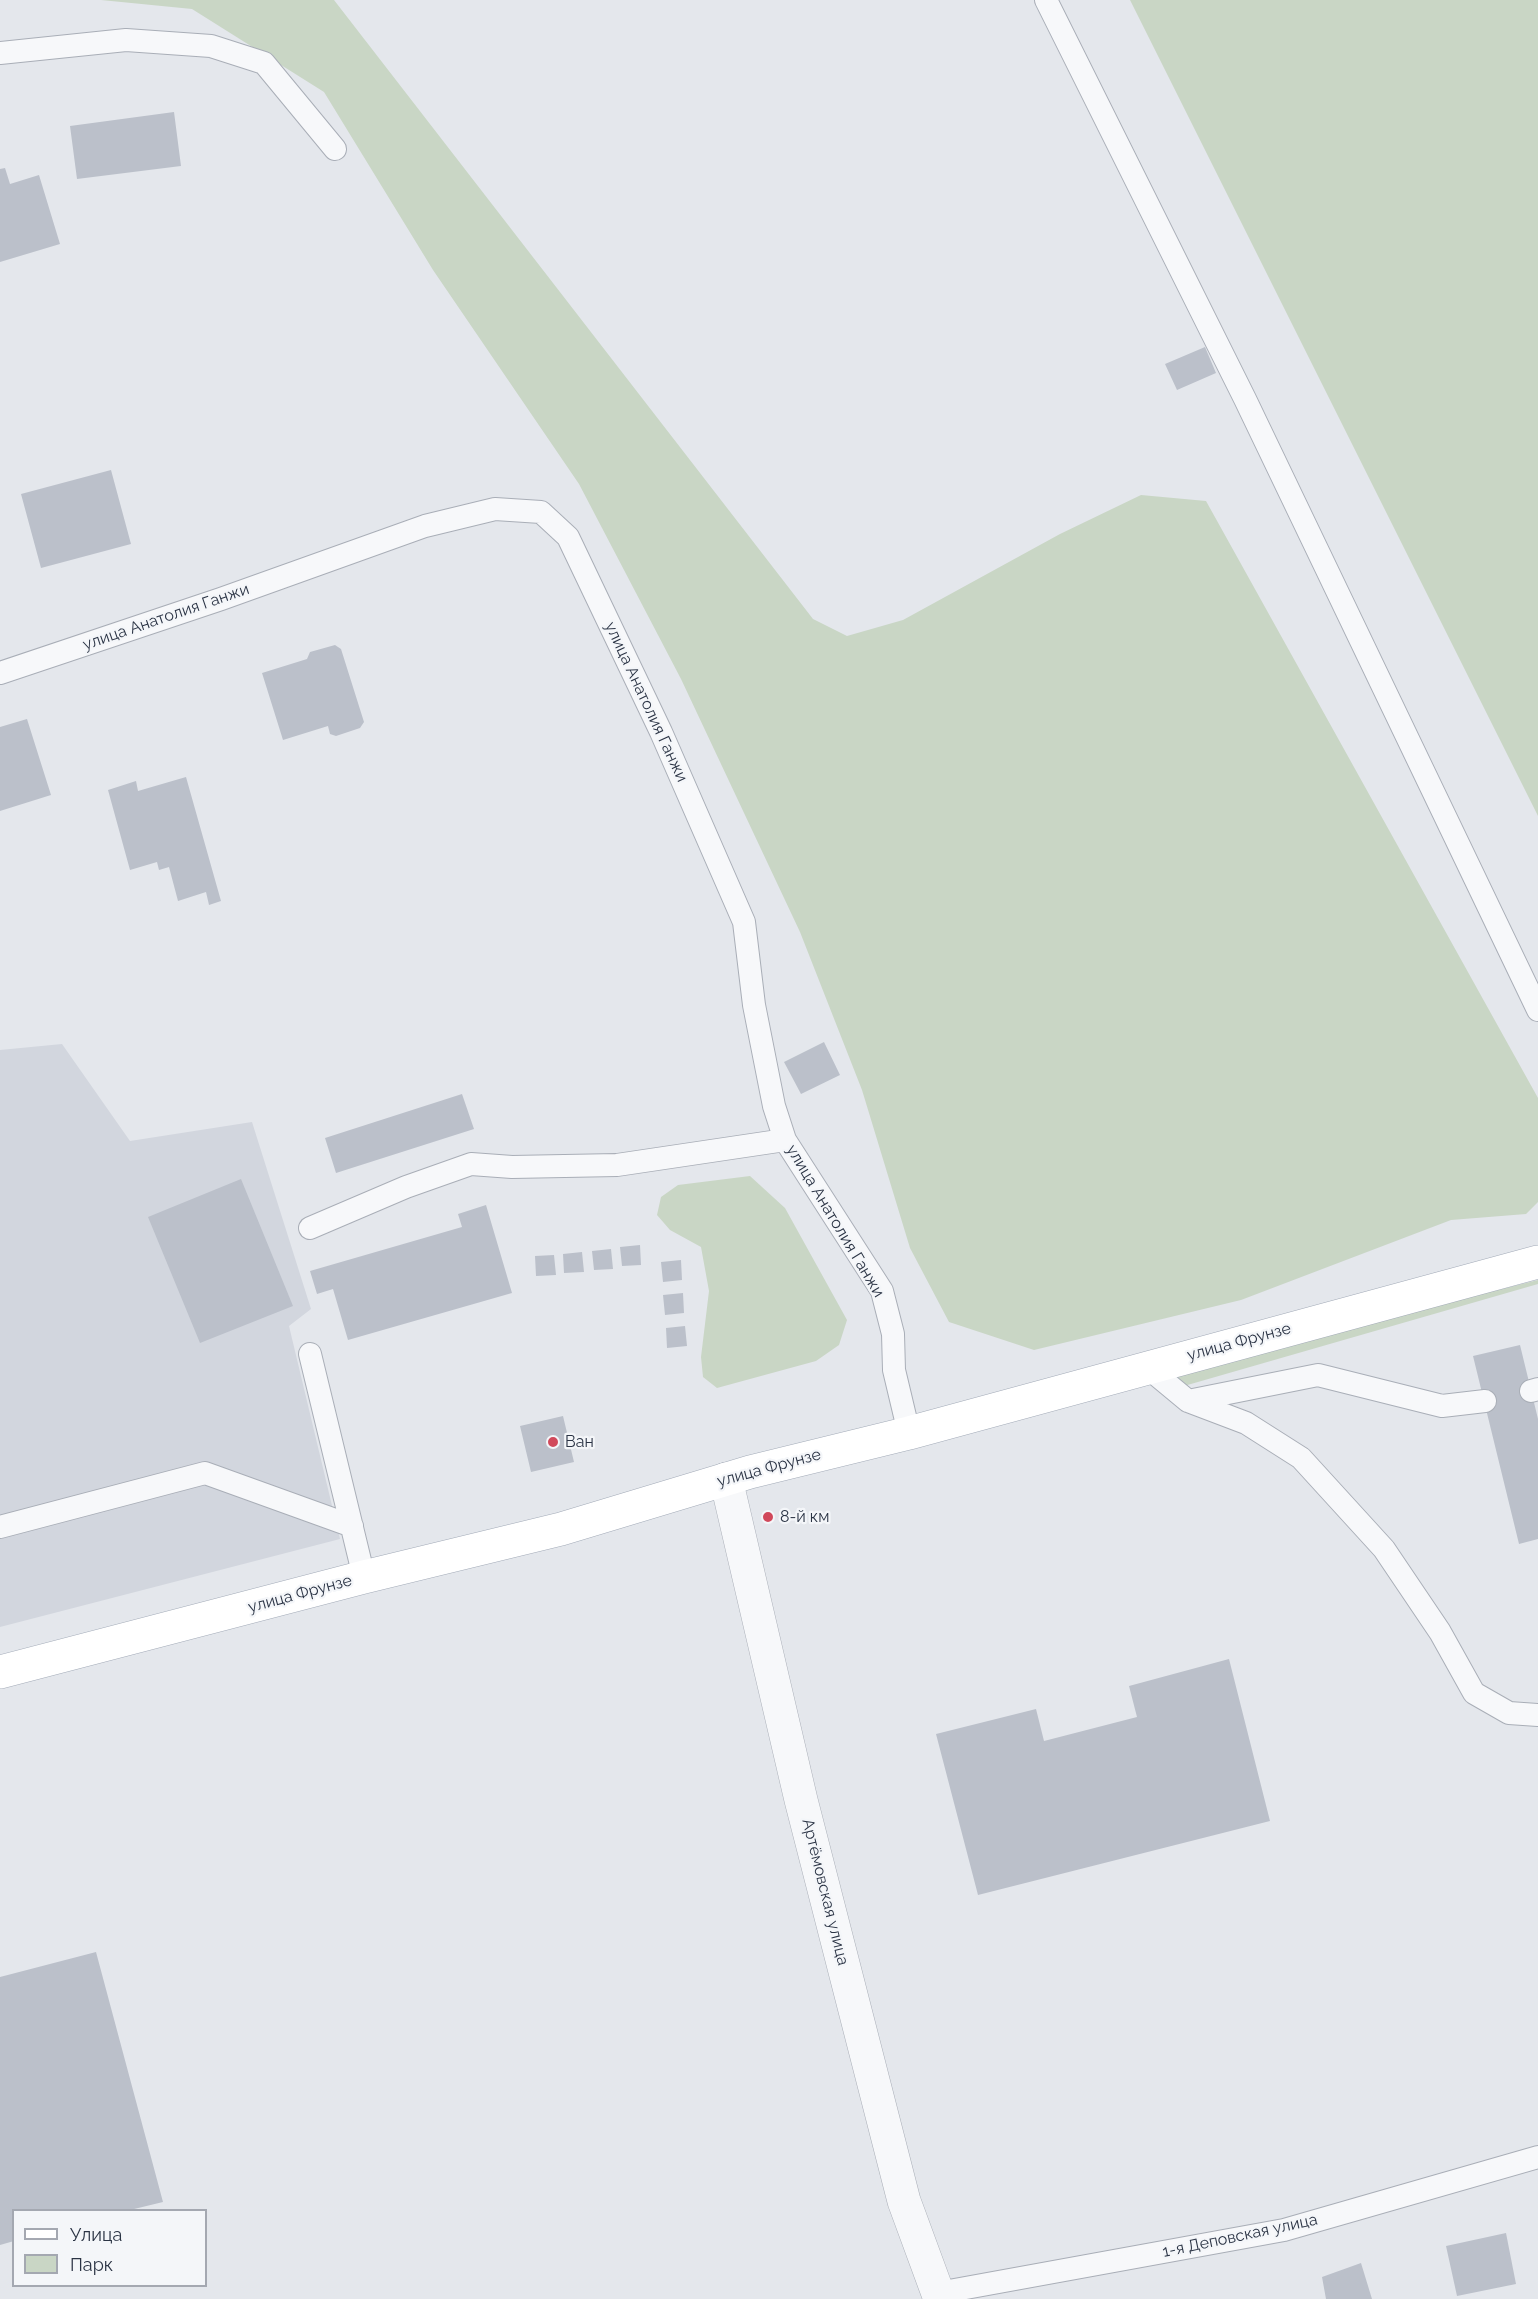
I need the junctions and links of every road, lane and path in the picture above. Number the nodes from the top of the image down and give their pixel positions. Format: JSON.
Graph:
{"nodes":[{"id":1,"x":1046,"y":0,"type":"edge"},
{"id":2,"x":0,"y":53,"type":"edge"},
{"id":3,"x":335,"y":149,"type":"dead end"},
{"id":4,"x":0,"y":673,"type":"edge"},
{"id":5,"x":1538,"y":1010,"type":"edge"},
{"id":6,"x":785,"y":1140,"type":"junction"},
{"id":7,"x":310,"y":1228,"type":"dead end"},
{"id":8,"x":1538,"y":1262,"type":"edge"},
{"id":9,"x":310,"y":1354,"type":"dead end"},
{"id":10,"x":1147,"y":1367,"type":"junction"},
{"id":11,"x":1188,"y":1401,"type":"junction"},
{"id":12,"x":1485,"y":1401,"type":"dead end"},
{"id":13,"x":909,"y":1433,"type":"junction"},
{"id":14,"x":726,"y":1479,"type":"junction"},
{"id":15,"x":352,"y":1526,"type":"junction"},
{"id":16,"x":0,"y":1527,"type":"edge"},
{"id":17,"x":364,"y":1577,"type":"junction"},
{"id":18,"x":0,"y":1672,"type":"edge"},
{"id":19,"x":1538,"y":1715,"type":"edge"},
{"id":20,"x":1538,"y":2157,"type":"edge"},
{"id":21,"x":939,"y":2296,"type":"edge"}],
"edges":[{"from":1,"to":5,"type":"lane"},
{"from":2,"to":3,"type":"lane"},
{"from":4,"to":6,"type":"lane","name":"улица Анатолия Ганжи"},
{"from":6,"to":7,"type":"lane"},
{"from":6,"to":13,"type":"lane","name":"улица Анатолия Ганжи"},
{"from":8,"to":10,"type":"main road","name":"улица Фрунзе"},
{"from":9,"to":15,"type":"lane"},
{"from":10,"to":11,"type":"lane"},
{"from":10,"to":13,"type":"main road","name":"улица Фрунзе"},
{"from":11,"to":12,"type":"lane"},
{"from":11,"to":19,"type":"lane"},
{"from":13,"to":14,"type":"main road","name":"улица Фрунзе"},
{"from":14,"to":17,"type":"main road","name":"улица Фрунзе"},
{"from":14,"to":21,"type":"street","name":"Артёмовская улица"},
{"from":15,"to":16,"type":"lane"},
{"from":15,"to":17,"type":"lane"},
{"from":17,"to":18,"type":"main road","name":"улица Фрунзе"},
{"from":20,"to":21,"type":"lane","name":"1-я Деповская улица"}]}
